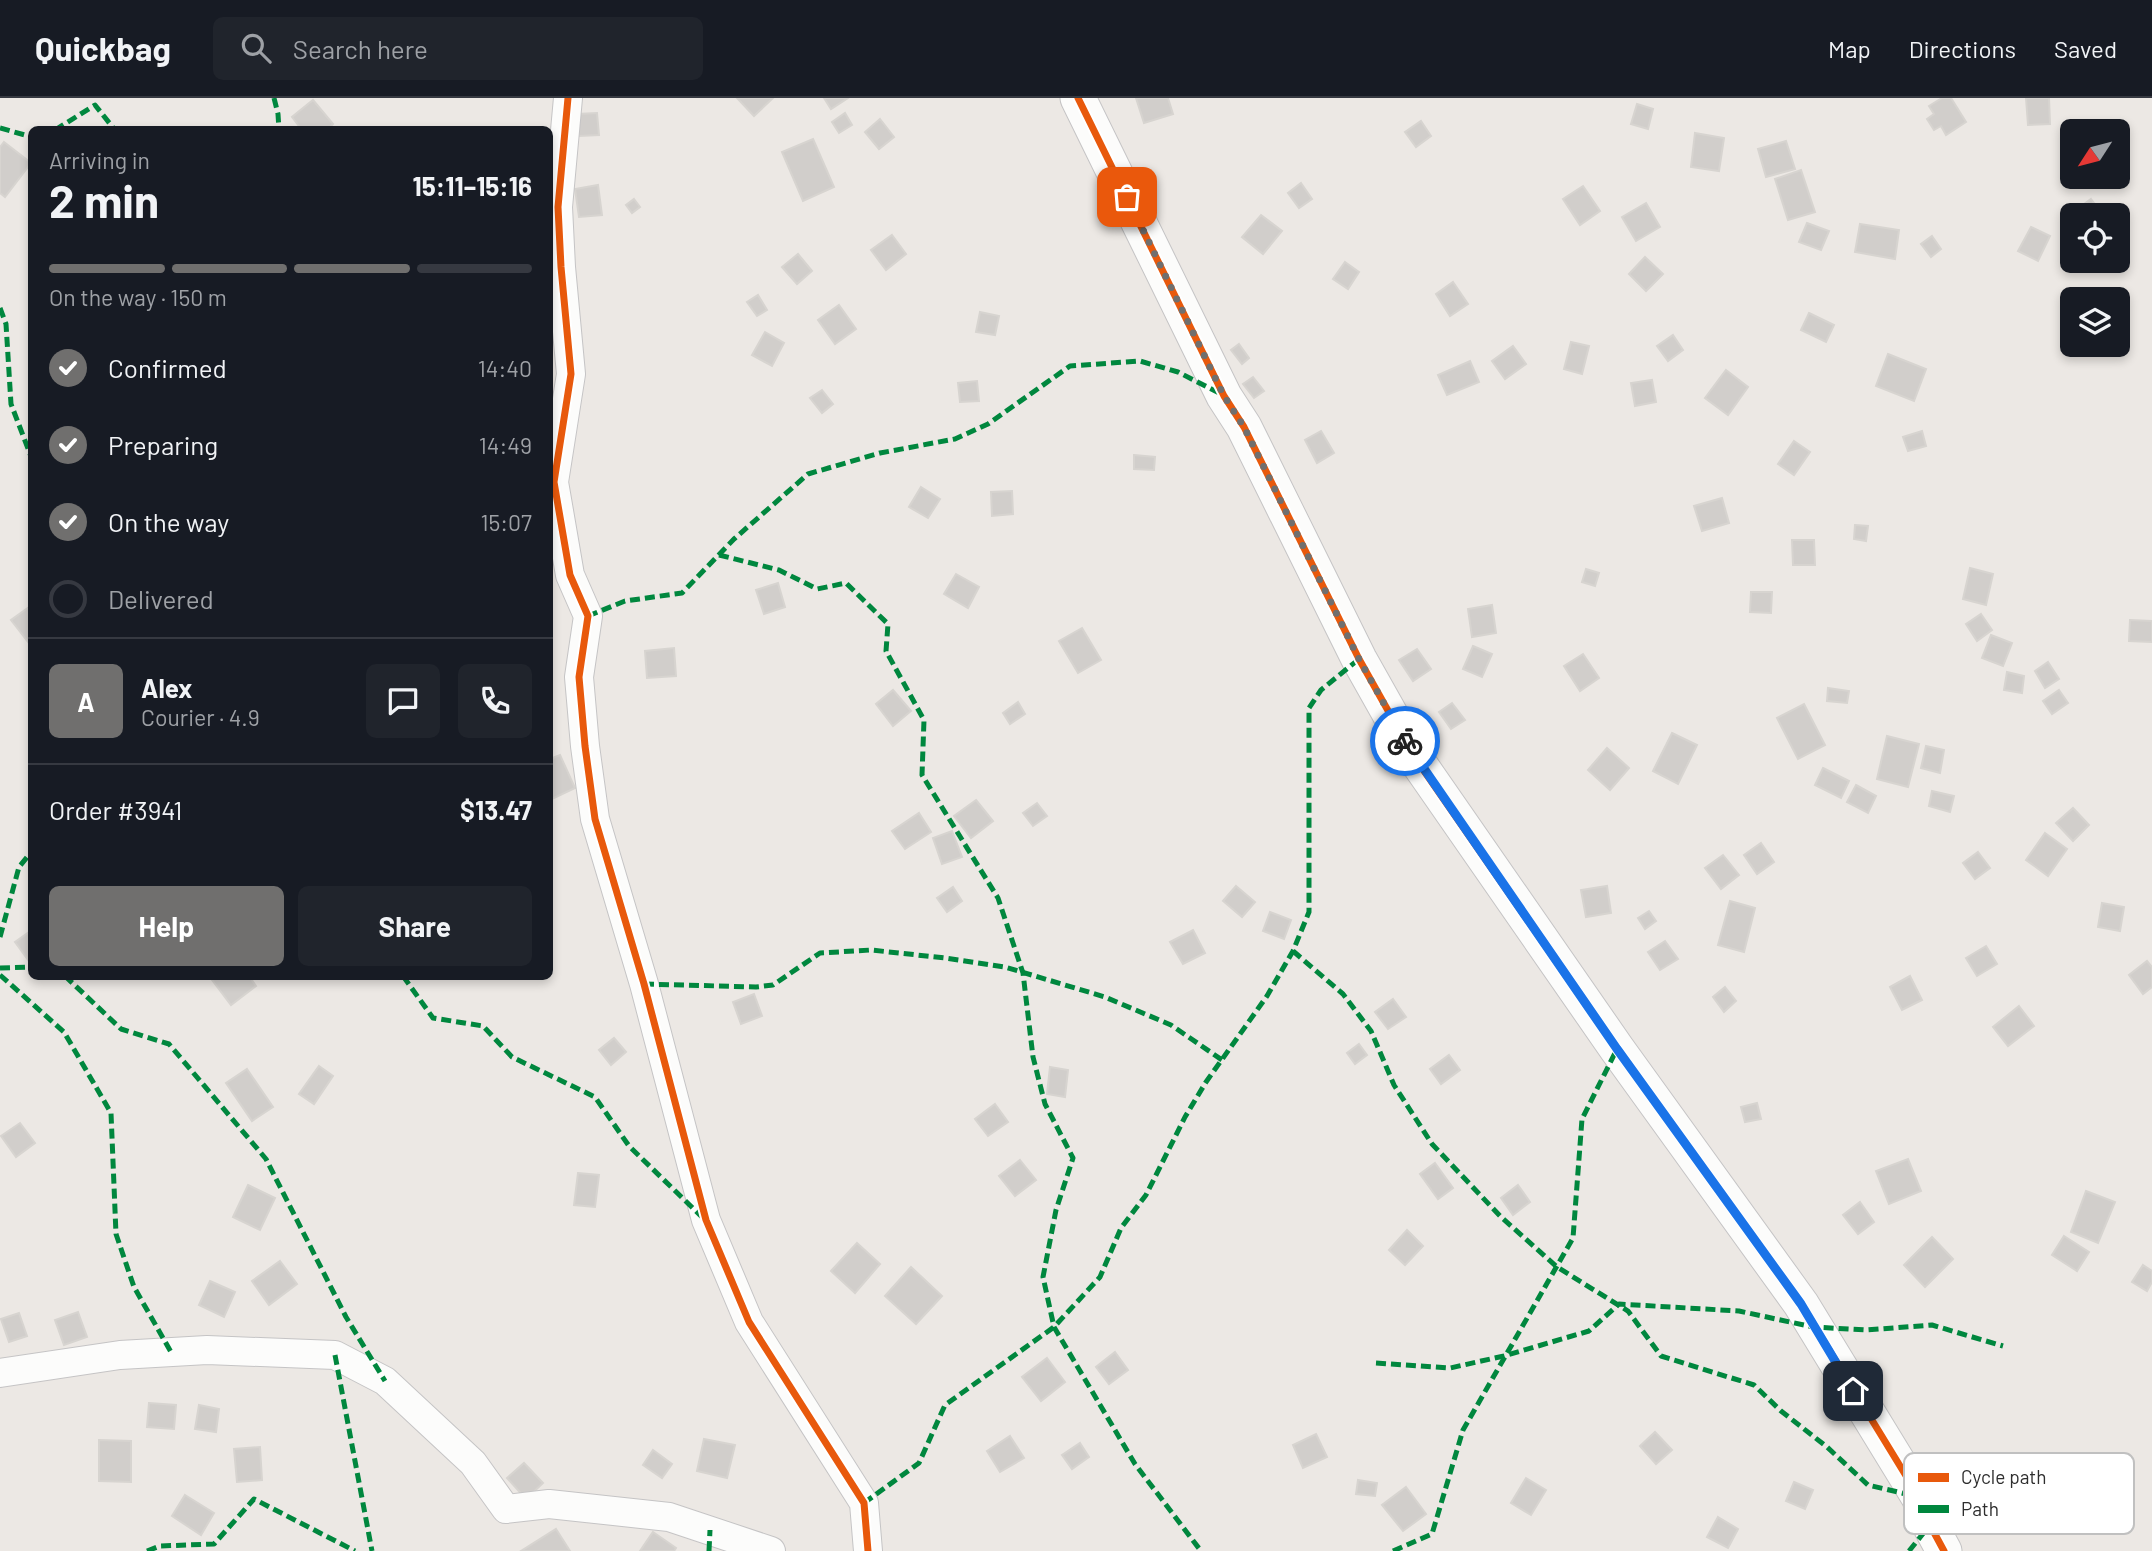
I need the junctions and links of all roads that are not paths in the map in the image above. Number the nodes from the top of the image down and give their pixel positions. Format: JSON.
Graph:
{"nodes":[{"id":1,"x":568,"y":98,"type":"edge"},
{"id":2,"x":1078,"y":98,"type":"edge"},
{"id":3,"x":0,"y":1373,"type":"edge"},
{"id":4,"x":1904,"y":1472,"type":"edge"},
{"id":5,"x":1935,"y":1534,"type":"edge"},
{"id":6,"x":771,"y":1551,"type":"edge"},
{"id":7,"x":868,"y":1551,"type":"edge"},
{"id":8,"x":1944,"y":1551,"type":"edge"}],
"edges":[{"from":1,"to":7,"type":"street"},
{"from":2,"to":4,"type":"street"},
{"from":3,"to":6,"type":"street"},
{"from":5,"to":8,"type":"street"}]}
